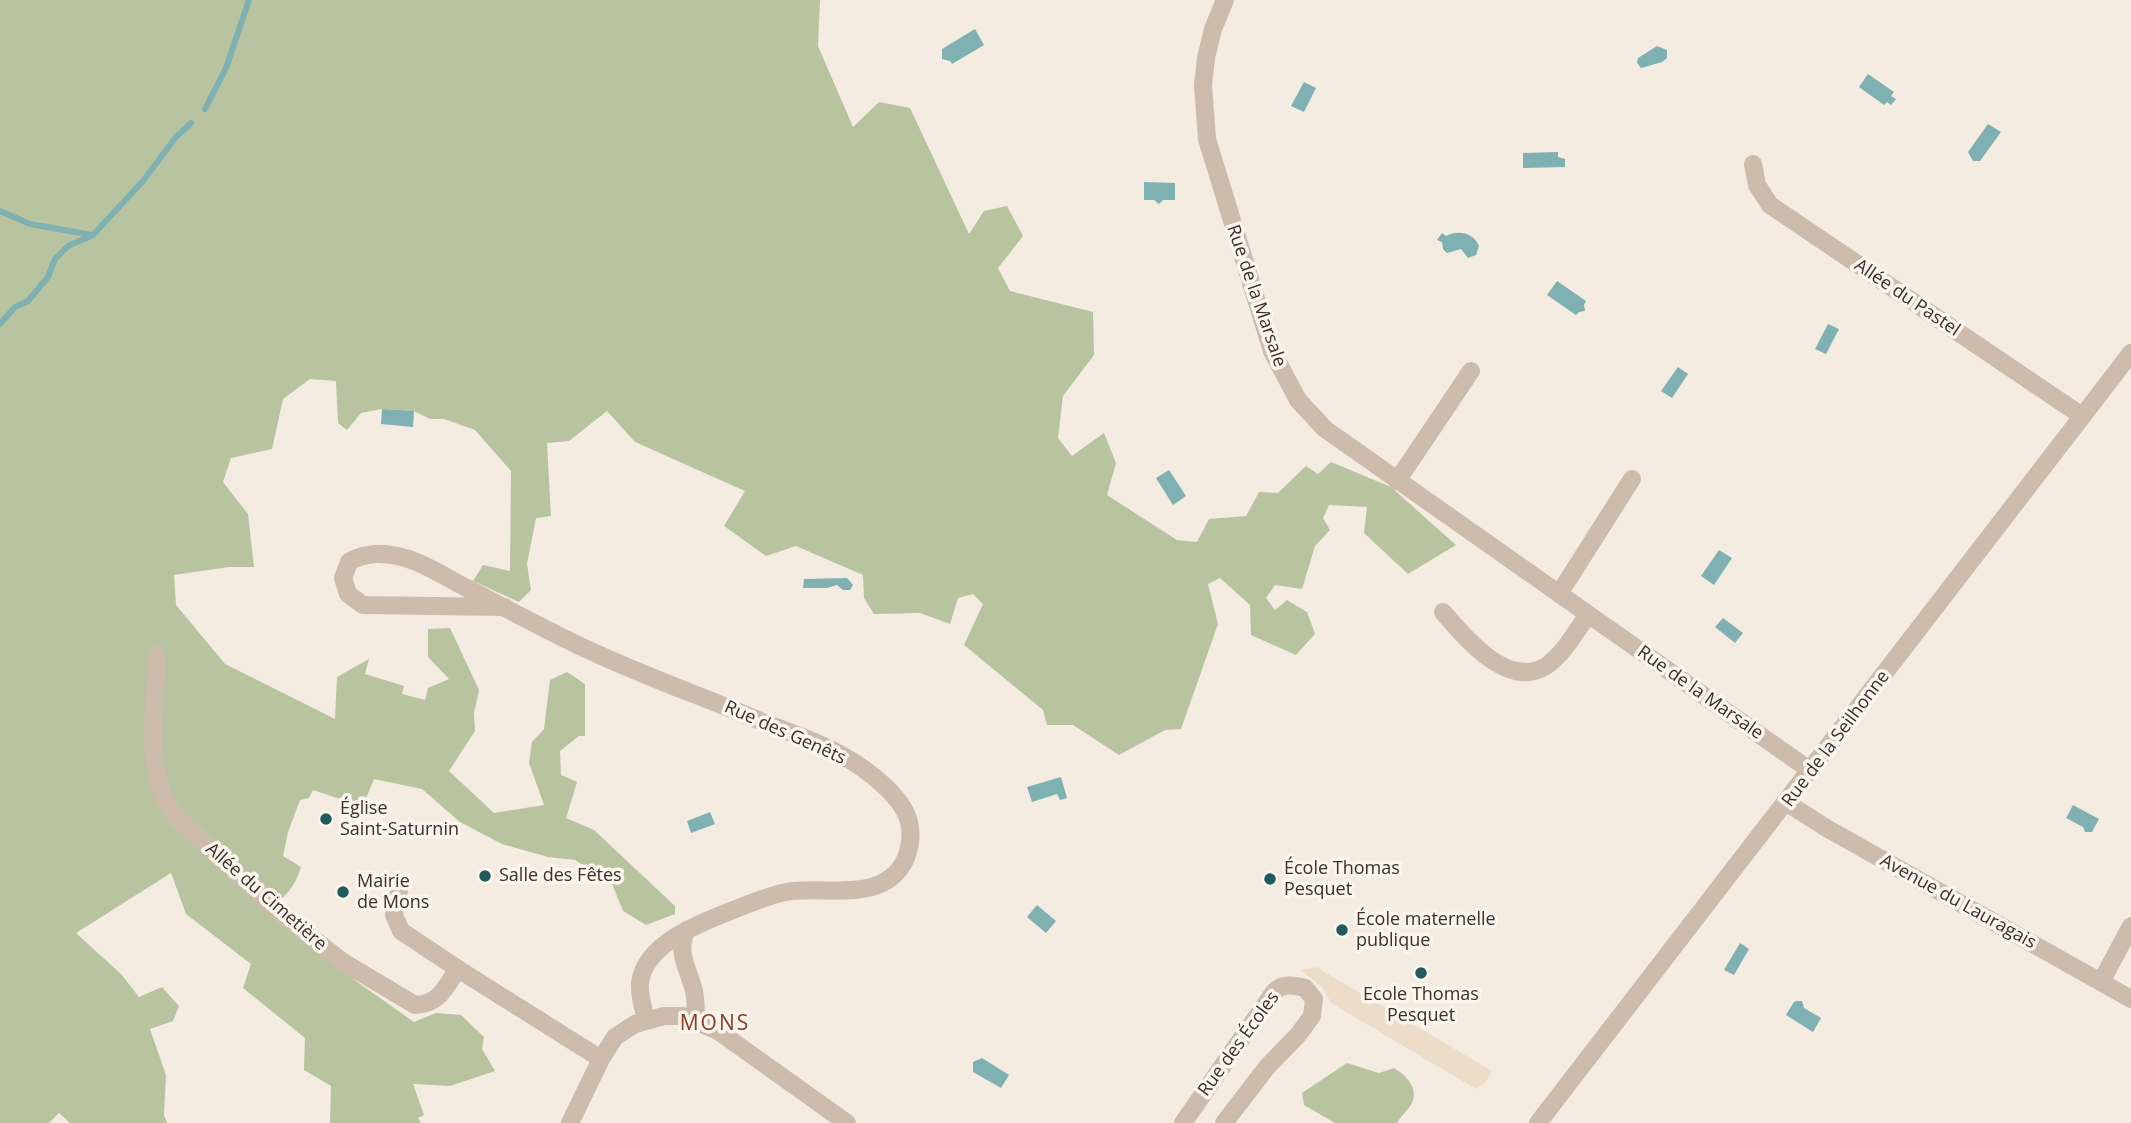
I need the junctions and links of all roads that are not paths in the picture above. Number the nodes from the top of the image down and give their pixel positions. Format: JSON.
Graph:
{"nodes":[{"id":1,"x":1225,"y":0,"type":"edge"},
{"id":2,"x":1753,"y":163,"type":"dead end"},
{"id":3,"x":2131,"y":353,"type":"edge"},
{"id":4,"x":1471,"y":371,"type":"dead end"},
{"id":5,"x":2082,"y":416,"type":"junction"},
{"id":6,"x":1632,"y":480,"type":"dead end"},
{"id":7,"x":1397,"y":481,"type":"junction"},
{"id":8,"x":1559,"y":594,"type":"junction"},
{"id":9,"x":505,"y":607,"type":"junction"},
{"id":10,"x":1443,"y":612,"type":"dead end"},
{"id":11,"x":1588,"y":615,"type":"junction"},
{"id":12,"x":157,"y":655,"type":"dead end"},
{"id":13,"x":1811,"y":771,"type":"junction"},
{"id":14,"x":1787,"y":803,"type":"junction"},
{"id":15,"x":399,"y":890,"type":"dead end"},
{"id":16,"x":2131,"y":926,"type":"edge"},
{"id":17,"x":687,"y":930,"type":"junction"},
{"id":18,"x":458,"y":969,"type":"junction"},
{"id":19,"x":2101,"y":982,"type":"junction"},
{"id":20,"x":2131,"y":999,"type":"edge"},
{"id":21,"x":646,"y":1019,"type":"junction"},
{"id":22,"x":696,"y":1020,"type":"junction"},
{"id":23,"x":601,"y":1059,"type":"junction"},
{"id":24,"x":570,"y":1123,"type":"edge"},
{"id":25,"x":847,"y":1123,"type":"edge"},
{"id":26,"x":1182,"y":1123,"type":"edge"},
{"id":27,"x":1224,"y":1123,"type":"edge"},
{"id":28,"x":1538,"y":1123,"type":"edge"}],
"edges":[{"from":1,"to":7,"type":"street","name":"Rue de la Marsale"},
{"from":2,"to":5,"type":"street","name":"Allée du Pastel"},
{"from":3,"to":5,"type":"street","name":"Rue de la Seilhonne"},
{"from":4,"to":7,"type":"street"},
{"from":5,"to":13,"type":"street","name":"Rue de la Seilhonne"},
{"from":6,"to":8,"type":"street"},
{"from":7,"to":8,"type":"street","name":"Rue de la Marsale"},
{"from":8,"to":11,"type":"street","name":"Rue de la Marsale"},
{"from":9,"to":9,"type":"street","name":"Rue des Genêts"},
{"from":9,"to":17,"type":"street","name":"Rue des Genêts"},
{"from":10,"to":11,"type":"street"},
{"from":11,"to":13,"type":"street","name":"Rue de la Marsale"},
{"from":12,"to":18,"type":"street","name":"Allée du Cimetière"},
{"from":13,"to":14,"type":"street","name":"Rue de la Seilhonne"},
{"from":14,"to":19,"type":"street","name":"Avenue du Lauragais"},
{"from":14,"to":28,"type":"street","name":"Rue de la Seilhonne"},
{"from":15,"to":18,"type":"street"},
{"from":16,"to":19,"type":"street"},
{"from":17,"to":21,"type":"street","name":"Rue des Genêts"},
{"from":17,"to":22,"type":"street"},
{"from":18,"to":23,"type":"street"},
{"from":19,"to":20,"type":"street","name":"Avenue du Lauragais"},
{"from":21,"to":22,"type":"street"},
{"from":21,"to":23,"type":"street"},
{"from":22,"to":25,"type":"street"},
{"from":23,"to":24,"type":"street"},
{"from":26,"to":27,"type":"street","name":"Rue des Écoles"}]}
